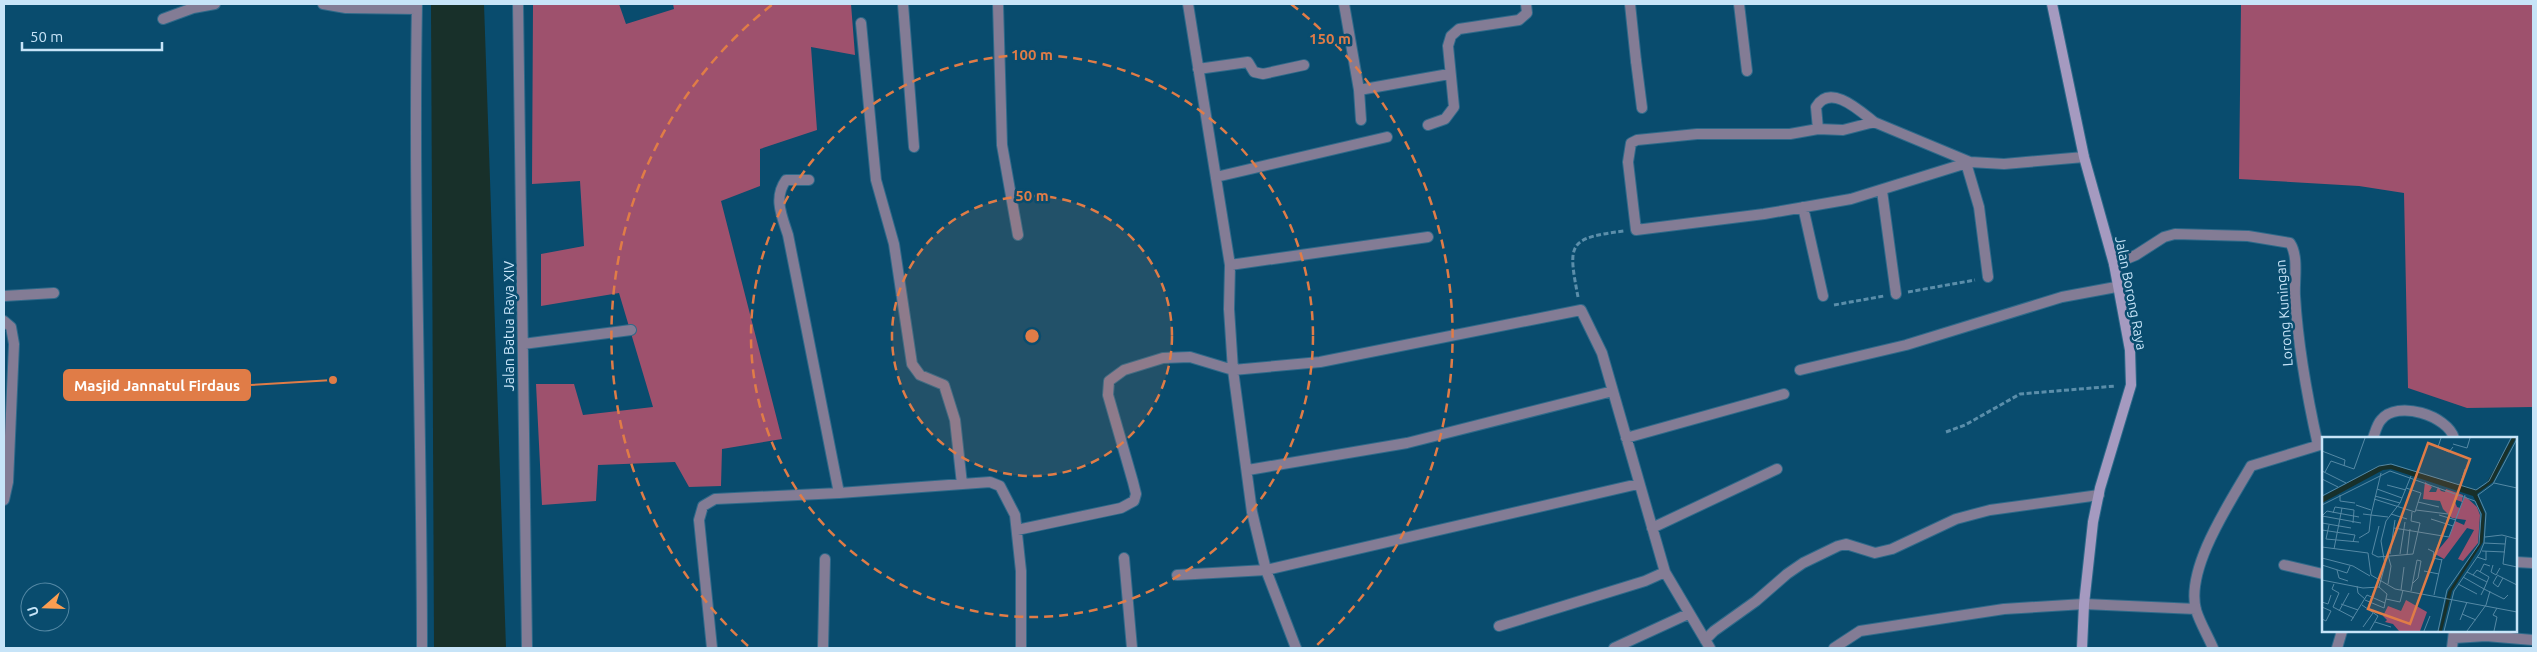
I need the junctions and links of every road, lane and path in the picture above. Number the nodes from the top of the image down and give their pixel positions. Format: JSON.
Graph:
{"nodes":[{"id":1,"x":215,"y":4,"type":"edge"},
{"id":2,"x":323,"y":4,"type":"edge"},
{"id":3,"x":518,"y":4,"type":"edge"},
{"id":4,"x":903,"y":4,"type":"edge"},
{"id":5,"x":998,"y":4,"type":"edge"},
{"id":6,"x":1188,"y":4,"type":"edge"},
{"id":7,"x":1344,"y":4,"type":"edge"},
{"id":8,"x":1526,"y":4,"type":"edge"},
{"id":9,"x":1630,"y":4,"type":"edge"},
{"id":10,"x":1739,"y":4,"type":"edge"},
{"id":11,"x":2052,"y":4,"type":"edge"},
{"id":12,"x":417,"y":6,"type":"edge"},
{"id":13,"x":163,"y":19,"type":"dead end"},
{"id":14,"x":862,"y":23,"type":"dead end"},
{"id":15,"x":1304,"y":65,"type":"dead end"},
{"id":16,"x":1198,"y":69,"type":"junction"},
{"id":17,"x":1747,"y":71,"type":"dead end"},
{"id":18,"x":1449,"y":74,"type":"junction"},
{"id":19,"x":1359,"y":90,"type":"junction"},
{"id":20,"x":1642,"y":108,"type":"dead end"},
{"id":21,"x":1361,"y":120,"type":"dead end"},
{"id":22,"x":1874,"y":122,"type":"junction"},
{"id":23,"x":1428,"y":125,"type":"dead end"},
{"id":24,"x":1818,"y":129,"type":"junction"},
{"id":25,"x":1387,"y":137,"type":"dead end"},
{"id":26,"x":914,"y":147,"type":"dead end"},
{"id":27,"x":2084,"y":157,"type":"junction"},
{"id":28,"x":1968,"y":162,"type":"junction"},
{"id":29,"x":1216,"y":177,"type":"junction"},
{"id":30,"x":809,"y":180,"type":"dead end"},
{"id":31,"x":1882,"y":191,"type":"junction"},
{"id":32,"x":1803,"y":207,"type":"junction"},
{"id":33,"x":1636,"y":230,"type":"junction"},
{"id":34,"x":1018,"y":235,"type":"dead end"},
{"id":35,"x":1428,"y":237,"type":"dead end"},
{"id":36,"x":1230,"y":264,"type":"junction"},
{"id":37,"x":2114,"y":264,"type":"junction"},
{"id":38,"x":1988,"y":277,"type":"dead end"},
{"id":39,"x":2116,"y":287,"type":"junction"},
{"id":40,"x":54,"y":293,"type":"dead end"},
{"id":41,"x":1896,"y":294,"type":"dead end"},
{"id":42,"x":4,"y":296,"type":"edge"},
{"id":43,"x":1824,"y":296,"type":"dead end"},
{"id":44,"x":1581,"y":310,"type":"junction"},
{"id":45,"x":4,"y":321,"type":"edge"},
{"id":46,"x":631,"y":330,"type":"dead end"},
{"id":47,"x":523,"y":344,"type":"junction"},
{"id":48,"x":1233,"y":370,"type":"junction"},
{"id":49,"x":1800,"y":370,"type":"dead end"},
{"id":50,"x":2131,"y":385,"type":"junction"},
{"id":51,"x":1613,"y":391,"type":"junction"},
{"id":52,"x":1784,"y":394,"type":"dead end"},
{"id":53,"x":1946,"y":432,"type":"dead end"},
{"id":54,"x":2373,"y":437,"type":"edge"},
{"id":55,"x":2454,"y":437,"type":"edge"},
{"id":56,"x":1626,"y":438,"type":"junction"},
{"id":57,"x":2321,"y":445,"type":"edge"},
{"id":58,"x":1777,"y":469,"type":"dead end"},
{"id":59,"x":1248,"y":470,"type":"junction"},
{"id":60,"x":962,"y":484,"type":"junction"},
{"id":61,"x":1638,"y":484,"type":"junction"},
{"id":62,"x":839,"y":493,"type":"junction"},
{"id":63,"x":2099,"y":495,"type":"junction"},
{"id":64,"x":4,"y":500,"type":"edge"},
{"id":65,"x":1652,"y":528,"type":"junction"},
{"id":66,"x":1017,"y":530,"type":"junction"},
{"id":67,"x":1124,"y":558,"type":"dead end"},
{"id":68,"x":825,"y":559,"type":"dead end"},
{"id":69,"x":2517,"y":562,"type":"edge"},
{"id":70,"x":2533,"y":563,"type":"edge"},
{"id":71,"x":2284,"y":565,"type":"dead end"},
{"id":72,"x":1266,"y":570,"type":"junction"},
{"id":73,"x":1665,"y":572,"type":"junction"},
{"id":74,"x":1177,"y":574,"type":"dead end"},
{"id":75,"x":2322,"y":574,"type":"edge"},
{"id":76,"x":2084,"y":604,"type":"junction"},
{"id":77,"x":2196,"y":609,"type":"junction"},
{"id":78,"x":1688,"y":614,"type":"junction"},
{"id":79,"x":1499,"y":626,"type":"dead end"},
{"id":80,"x":2342,"y":632,"type":"edge"},
{"id":81,"x":2453,"y":639,"type":"edge"},
{"id":82,"x":2533,"y":640,"type":"edge"},
{"id":83,"x":1708,"y":644,"type":"edge"},
{"id":84,"x":422,"y":648,"type":"edge"},
{"id":85,"x":527,"y":648,"type":"edge"},
{"id":86,"x":712,"y":648,"type":"edge"},
{"id":87,"x":823,"y":648,"type":"edge"},
{"id":88,"x":1021,"y":648,"type":"edge"},
{"id":89,"x":1132,"y":648,"type":"edge"},
{"id":90,"x":1296,"y":648,"type":"edge"},
{"id":91,"x":1614,"y":648,"type":"edge"},
{"id":92,"x":1834,"y":648,"type":"edge"},
{"id":93,"x":2082,"y":648,"type":"edge"},
{"id":94,"x":2213,"y":648,"type":"edge"},
{"id":95,"x":2337,"y":648,"type":"edge"}],
"edges":[{"from":1,"to":13,"type":"street"},
{"from":2,"to":12,"type":"street"},
{"from":3,"to":47,"type":"street","name":"Jalan Batua Raya XIV"},
{"from":4,"to":26,"type":"street"},
{"from":5,"to":34,"type":"street"},
{"from":6,"to":16,"type":"street"},
{"from":7,"to":19,"type":"street"},
{"from":8,"to":18,"type":"street"},
{"from":9,"to":20,"type":"street"},
{"from":10,"to":17,"type":"street"},
{"from":11,"to":27,"type":"main road","name":"Jalan Borong Raya"},
{"from":12,"to":84,"type":"street"},
{"from":14,"to":60,"type":"street"},
{"from":15,"to":16,"type":"street"},
{"from":16,"to":29,"type":"street"},
{"from":18,"to":19,"type":"street"},
{"from":18,"to":23,"type":"street"},
{"from":19,"to":21,"type":"street"},
{"from":22,"to":24,"type":"street"},
{"from":22,"to":24,"type":"street"},
{"from":22,"to":28,"type":"street"},
{"from":24,"to":33,"type":"street"},
{"from":25,"to":29,"type":"street"},
{"from":27,"to":28,"type":"street"},
{"from":27,"to":37,"type":"main road","name":"Jalan Borong Raya"},
{"from":28,"to":31,"type":"street"},
{"from":28,"to":38,"type":"street"},
{"from":29,"to":36,"type":"street"},
{"from":30,"to":62,"type":"street"},
{"from":31,"to":32,"type":"street"},
{"from":31,"to":41,"type":"street"},
{"from":32,"to":33,"type":"street"},
{"from":32,"to":43,"type":"street"},
{"from":33,"to":44,"type":"path"},
{"from":35,"to":36,"type":"street"},
{"from":36,"to":48,"type":"street"},
{"from":37,"to":39,"type":"main road","name":"Jalan Borong Raya"},
{"from":37,"to":57,"type":"street","name":"Lorong Kuningan"},
{"from":39,"to":49,"type":"street"},
{"from":39,"to":50,"type":"main road","name":"Jalan Borong Raya"},
{"from":40,"to":42,"type":"street"},
{"from":44,"to":48,"type":"street"},
{"from":44,"to":51,"type":"street"},
{"from":45,"to":64,"type":"street"},
{"from":46,"to":47,"type":"street"},
{"from":47,"to":85,"type":"street","name":"Jalan Batua Raya XIV"},
{"from":48,"to":59,"type":"street"},
{"from":48,"to":66,"type":"street"},
{"from":50,"to":53,"type":"path"},
{"from":50,"to":63,"type":"main road","name":"Jalan Borong Raya"},
{"from":51,"to":56,"type":"street"},
{"from":51,"to":59,"type":"street"},
{"from":52,"to":56,"type":"street"},
{"from":54,"to":55,"type":"street"},
{"from":56,"to":61,"type":"street"},
{"from":57,"to":77,"type":"street"},
{"from":58,"to":65,"type":"street"},
{"from":59,"to":72,"type":"street"},
{"from":60,"to":62,"type":"street"},
{"from":60,"to":66,"type":"street"},
{"from":61,"to":65,"type":"street"},
{"from":61,"to":72,"type":"street"},
{"from":62,"to":86,"type":"street"},
{"from":63,"to":76,"type":"main road","name":"Jalan Borong Raya"},
{"from":63,"to":83,"type":"street"},
{"from":65,"to":73,"type":"street"},
{"from":66,"to":88,"type":"street"},
{"from":67,"to":89,"type":"street"},
{"from":68,"to":87,"type":"street"},
{"from":69,"to":70,"type":"street"},
{"from":71,"to":75,"type":"street"},
{"from":72,"to":74,"type":"street"},
{"from":72,"to":90,"type":"street"},
{"from":73,"to":78,"type":"street"},
{"from":73,"to":79,"type":"street"},
{"from":76,"to":77,"type":"street"},
{"from":76,"to":92,"type":"street"},
{"from":76,"to":93,"type":"main road","name":"Jalan Borong Raya"},
{"from":77,"to":94,"type":"street"},
{"from":78,"to":83,"type":"street"},
{"from":78,"to":91,"type":"street"},
{"from":80,"to":95,"type":"street"},
{"from":81,"to":82,"type":"street"}]}
